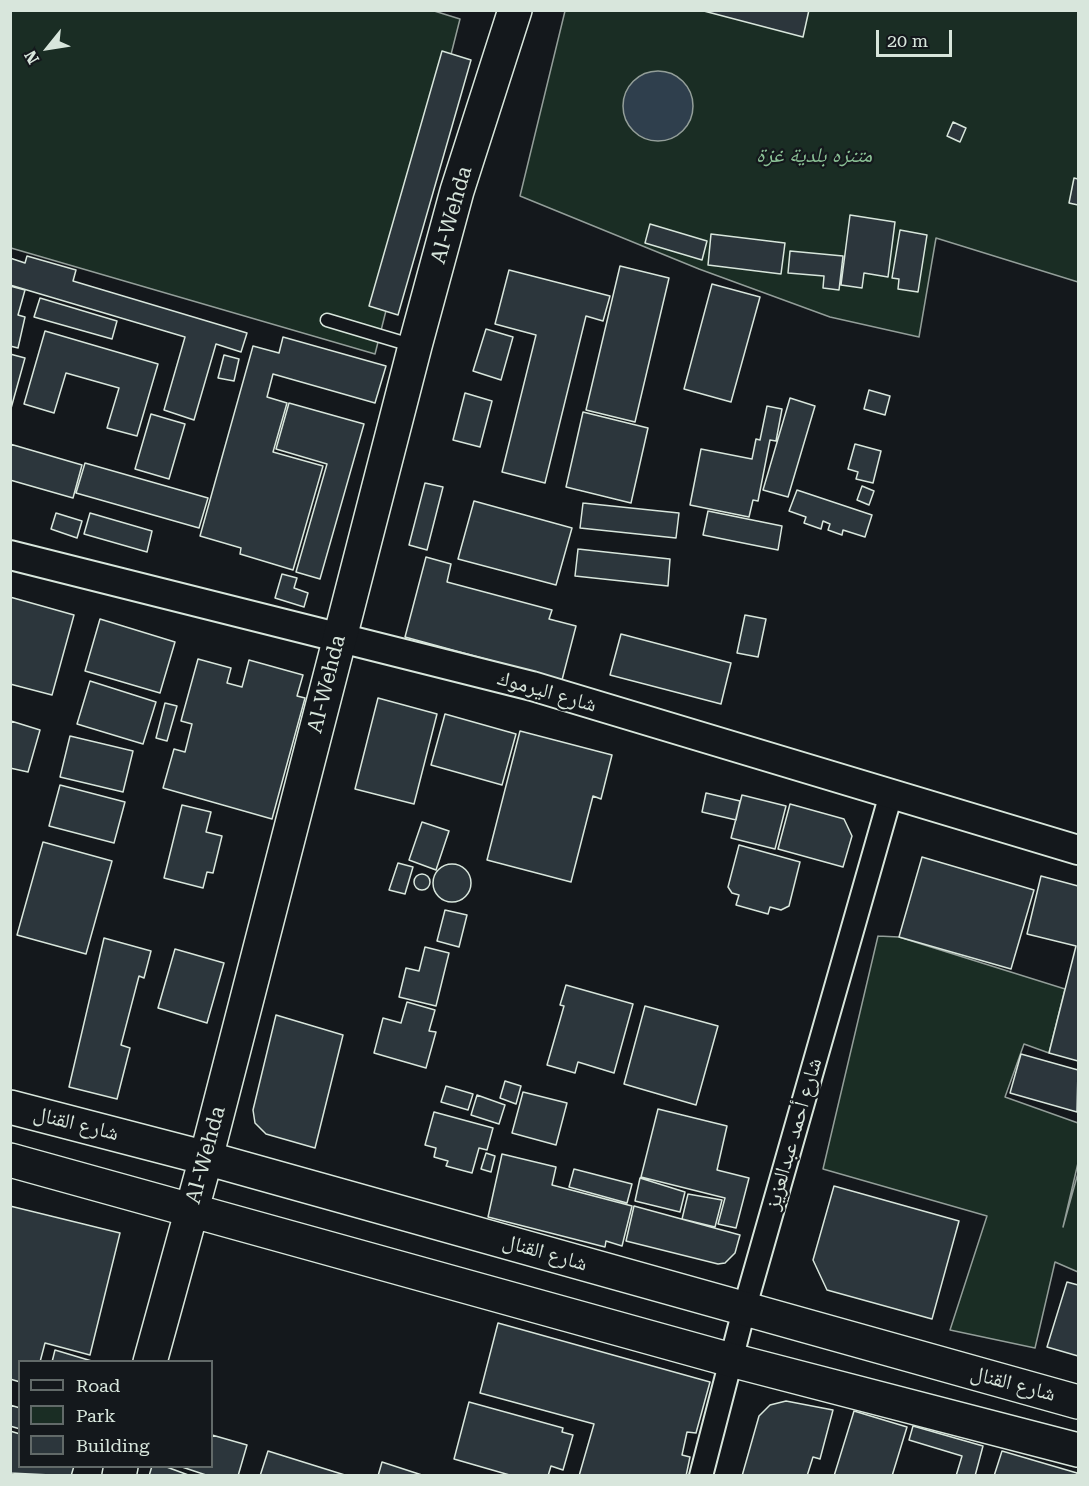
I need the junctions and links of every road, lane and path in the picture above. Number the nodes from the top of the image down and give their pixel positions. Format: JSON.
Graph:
{"nodes":[{"id":1,"x":515,"y":10,"type":"edge"},
{"id":2,"x":327,"y":320,"type":"dead end"},
{"id":3,"x":415,"y":346,"type":"junction"},
{"id":4,"x":10,"y":555,"type":"edge"},
{"id":5,"x":338,"y":637,"type":"junction"},
{"id":6,"x":891,"y":794,"type":"junction"},
{"id":7,"x":1078,"y":850,"type":"edge"},
{"id":8,"x":10,"y":1107,"type":"edge"},
{"id":9,"x":206,"y":1158,"type":"junction"},
{"id":10,"x":10,"y":1160,"type":"edge"},
{"id":11,"x":192,"y":1209,"type":"junction"},
{"id":12,"x":744,"y":1310,"type":"junction"},
{"id":13,"x":151,"y":1360,"type":"edge"},
{"id":14,"x":731,"y":1360,"type":"junction"},
{"id":15,"x":1078,"y":1402,"type":"edge"},
{"id":16,"x":1078,"y":1450,"type":"edge"},
{"id":17,"x":701,"y":1476,"type":"edge"}],
"edges":[{"from":1,"to":3,"type":"main road","name":"Al-Wehda"},
{"from":2,"to":3,"type":"lane"},
{"from":3,"to":5,"type":"main road","name":"Al-Wehda"},
{"from":4,"to":5,"type":"street","name":"شارع اليرموك"},
{"from":5,"to":6,"type":"street","name":"شارع اليرموك"},
{"from":5,"to":9,"type":"main road","name":"Al-Wehda"},
{"from":6,"to":7,"type":"street","name":"شارع اليرموك"},
{"from":6,"to":12,"type":"street","name":"شارع أحمد عبدالعزيز"},
{"from":8,"to":9,"type":"main road","name":"شارع القنال"},
{"from":9,"to":11,"type":"main road","name":"Al-Wehda"},
{"from":9,"to":12,"type":"main road","name":"شارع القنال"},
{"from":10,"to":11,"type":"main road"},
{"from":11,"to":13,"type":"main road","name":"Al-Wehda"},
{"from":11,"to":14,"type":"main road"},
{"from":12,"to":14,"type":"street","name":"شارع أحمد عبدالعزيز"},
{"from":12,"to":15,"type":"main road","name":"شارع القنال"},
{"from":14,"to":16,"type":"main road"},
{"from":14,"to":17,"type":"street","name":"شارع أحمد عبدالعزيز"}]}
